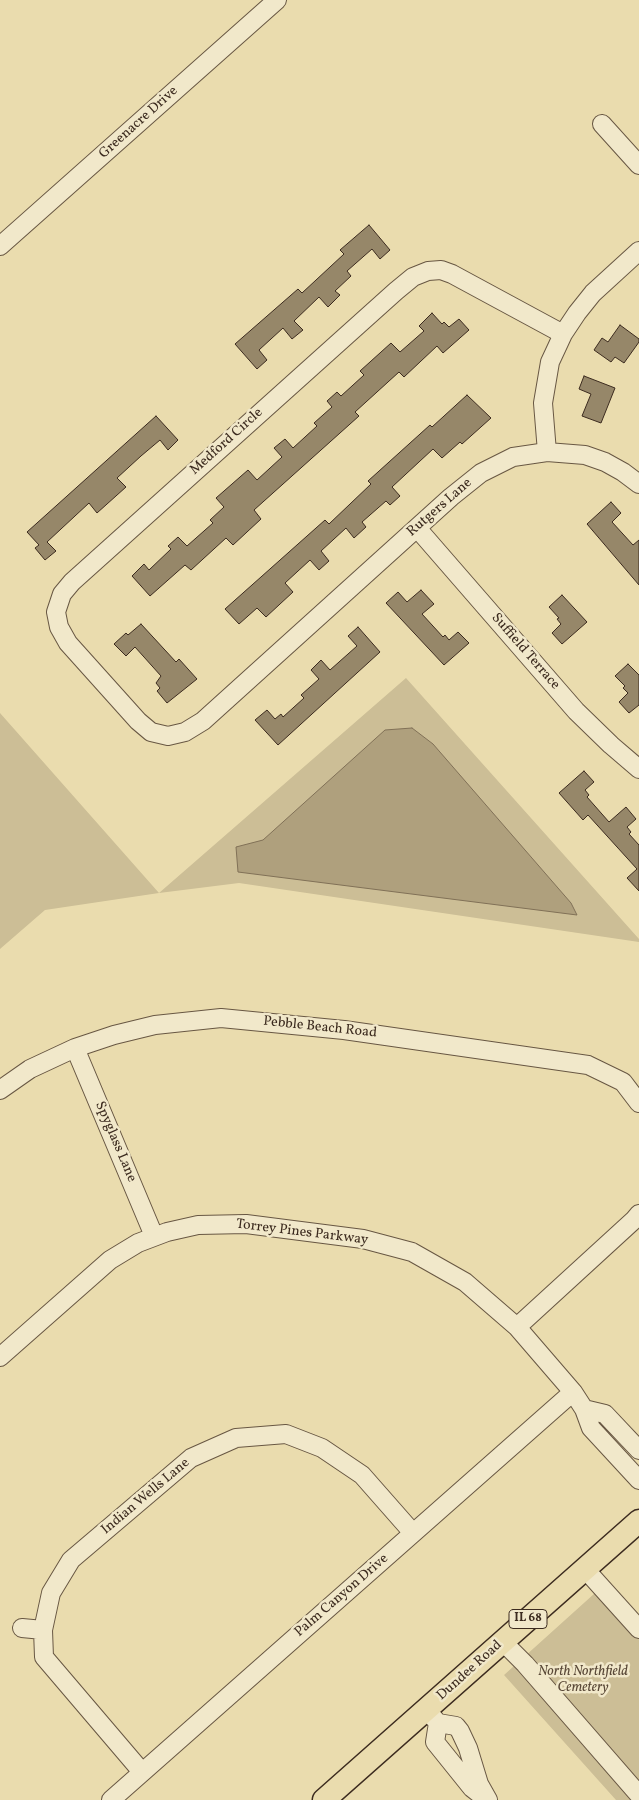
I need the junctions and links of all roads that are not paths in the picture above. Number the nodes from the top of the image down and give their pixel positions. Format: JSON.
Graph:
{"nodes":[{"id":1,"x":277,"y":0,"type":"edge"},
{"id":2,"x":602,"y":124,"type":"dead end"},
{"id":3,"x":639,"y":165,"type":"edge"},
{"id":4,"x":0,"y":246,"type":"edge"},
{"id":5,"x":639,"y":251,"type":"edge"},
{"id":6,"x":563,"y":334,"type":"junction"},
{"id":7,"x":547,"y":452,"type":"junction"},
{"id":8,"x":639,"y":484,"type":"edge"},
{"id":9,"x":417,"y":528,"type":"junction"},
{"id":10,"x":168,"y":736,"type":"joint"},
{"id":11,"x":639,"y":769,"type":"edge"},
{"id":12,"x":75,"y":1048,"type":"junction"},
{"id":13,"x":0,"y":1090,"type":"edge"},
{"id":14,"x":639,"y":1103,"type":"edge"},
{"id":15,"x":639,"y":1214,"type":"edge"},
{"id":16,"x":154,"y":1236,"type":"junction"},
{"id":17,"x":517,"y":1327,"type":"junction"},
{"id":18,"x":0,"y":1357,"type":"edge"},
{"id":19,"x":573,"y":1392,"type":"junction"},
{"id":20,"x":584,"y":1409,"type":"junction"},
{"id":21,"x":639,"y":1450,"type":"edge"},
{"id":22,"x":639,"y":1480,"type":"edge"},
{"id":23,"x":639,"y":1522,"type":"edge"},
{"id":24,"x":413,"y":1533,"type":"junction"},
{"id":25,"x":585,"y":1569,"type":"junction"},
{"id":26,"x":22,"y":1628,"type":"dead end"},
{"id":27,"x":639,"y":1629,"type":"edge"},
{"id":28,"x":43,"y":1630,"type":"junction"},
{"id":29,"x":503,"y":1642,"type":"junction"},
{"id":30,"x":432,"y":1716,"type":"junction"},
{"id":31,"x":142,"y":1772,"type":"junction"},
{"id":32,"x":639,"y":1795,"type":"edge"},
{"id":33,"x":111,"y":1800,"type":"edge"},
{"id":34,"x":324,"y":1800,"type":"edge"},
{"id":35,"x":487,"y":1800,"type":"edge"}],
"edges":[{"from":1,"to":4,"type":"street","name":"Greenacre Drive"},
{"from":2,"to":3,"type":"street"},
{"from":5,"to":6,"type":"street"},
{"from":6,"to":7,"type":"street"},
{"from":6,"to":10,"type":"street","name":"Medford Circle"},
{"from":7,"to":8,"type":"street","name":"Rutgers Lane"},
{"from":7,"to":9,"type":"street","name":"Rutgers Lane"},
{"from":9,"to":10,"type":"street","name":"Rutgers Lane"},
{"from":9,"to":11,"type":"street","name":"Suffield Terrace"},
{"from":12,"to":13,"type":"street","name":"Pebble Beach Road"},
{"from":12,"to":14,"type":"street","name":"Pebble Beach Road"},
{"from":12,"to":16,"type":"street","name":"Spyglass Lane"},
{"from":15,"to":17,"type":"street"},
{"from":16,"to":17,"type":"street","name":"Torrey Pines Parkway"},
{"from":16,"to":18,"type":"street","name":"Torrey Pines Parkway"},
{"from":17,"to":19,"type":"street","name":"Torrey Pines Parkway"},
{"from":19,"to":20,"type":"street","name":"Torrey Pines Parkway"},
{"from":19,"to":24,"type":"street","name":"Palm Canyon Drive"},
{"from":20,"to":21,"type":"street"},
{"from":20,"to":22,"type":"street","name":"Torrey Pines Parkway"},
{"from":23,"to":25,"type":"main road","name":"Dundee Road","number":"IL 68"},
{"from":24,"to":28,"type":"street","name":"Indian Wells Lane"},
{"from":24,"to":31,"type":"street","name":"Palm Canyon Drive"},
{"from":25,"to":27,"type":"street"},
{"from":25,"to":29,"type":"main road","name":"Dundee Road","number":"IL 68"},
{"from":26,"to":28,"type":"street"},
{"from":28,"to":31,"type":"street","name":"Indian Wells Lane"},
{"from":29,"to":30,"type":"main road","name":"Dundee Road","number":"IL 68"},
{"from":29,"to":32,"type":"street"},
{"from":30,"to":34,"type":"main road","name":"Dundee Road","number":"IL 68"},
{"from":30,"to":35,"type":"street"},
{"from":30,"to":35,"type":"street"},
{"from":31,"to":33,"type":"street","name":"Palm Canyon Drive"}]}
